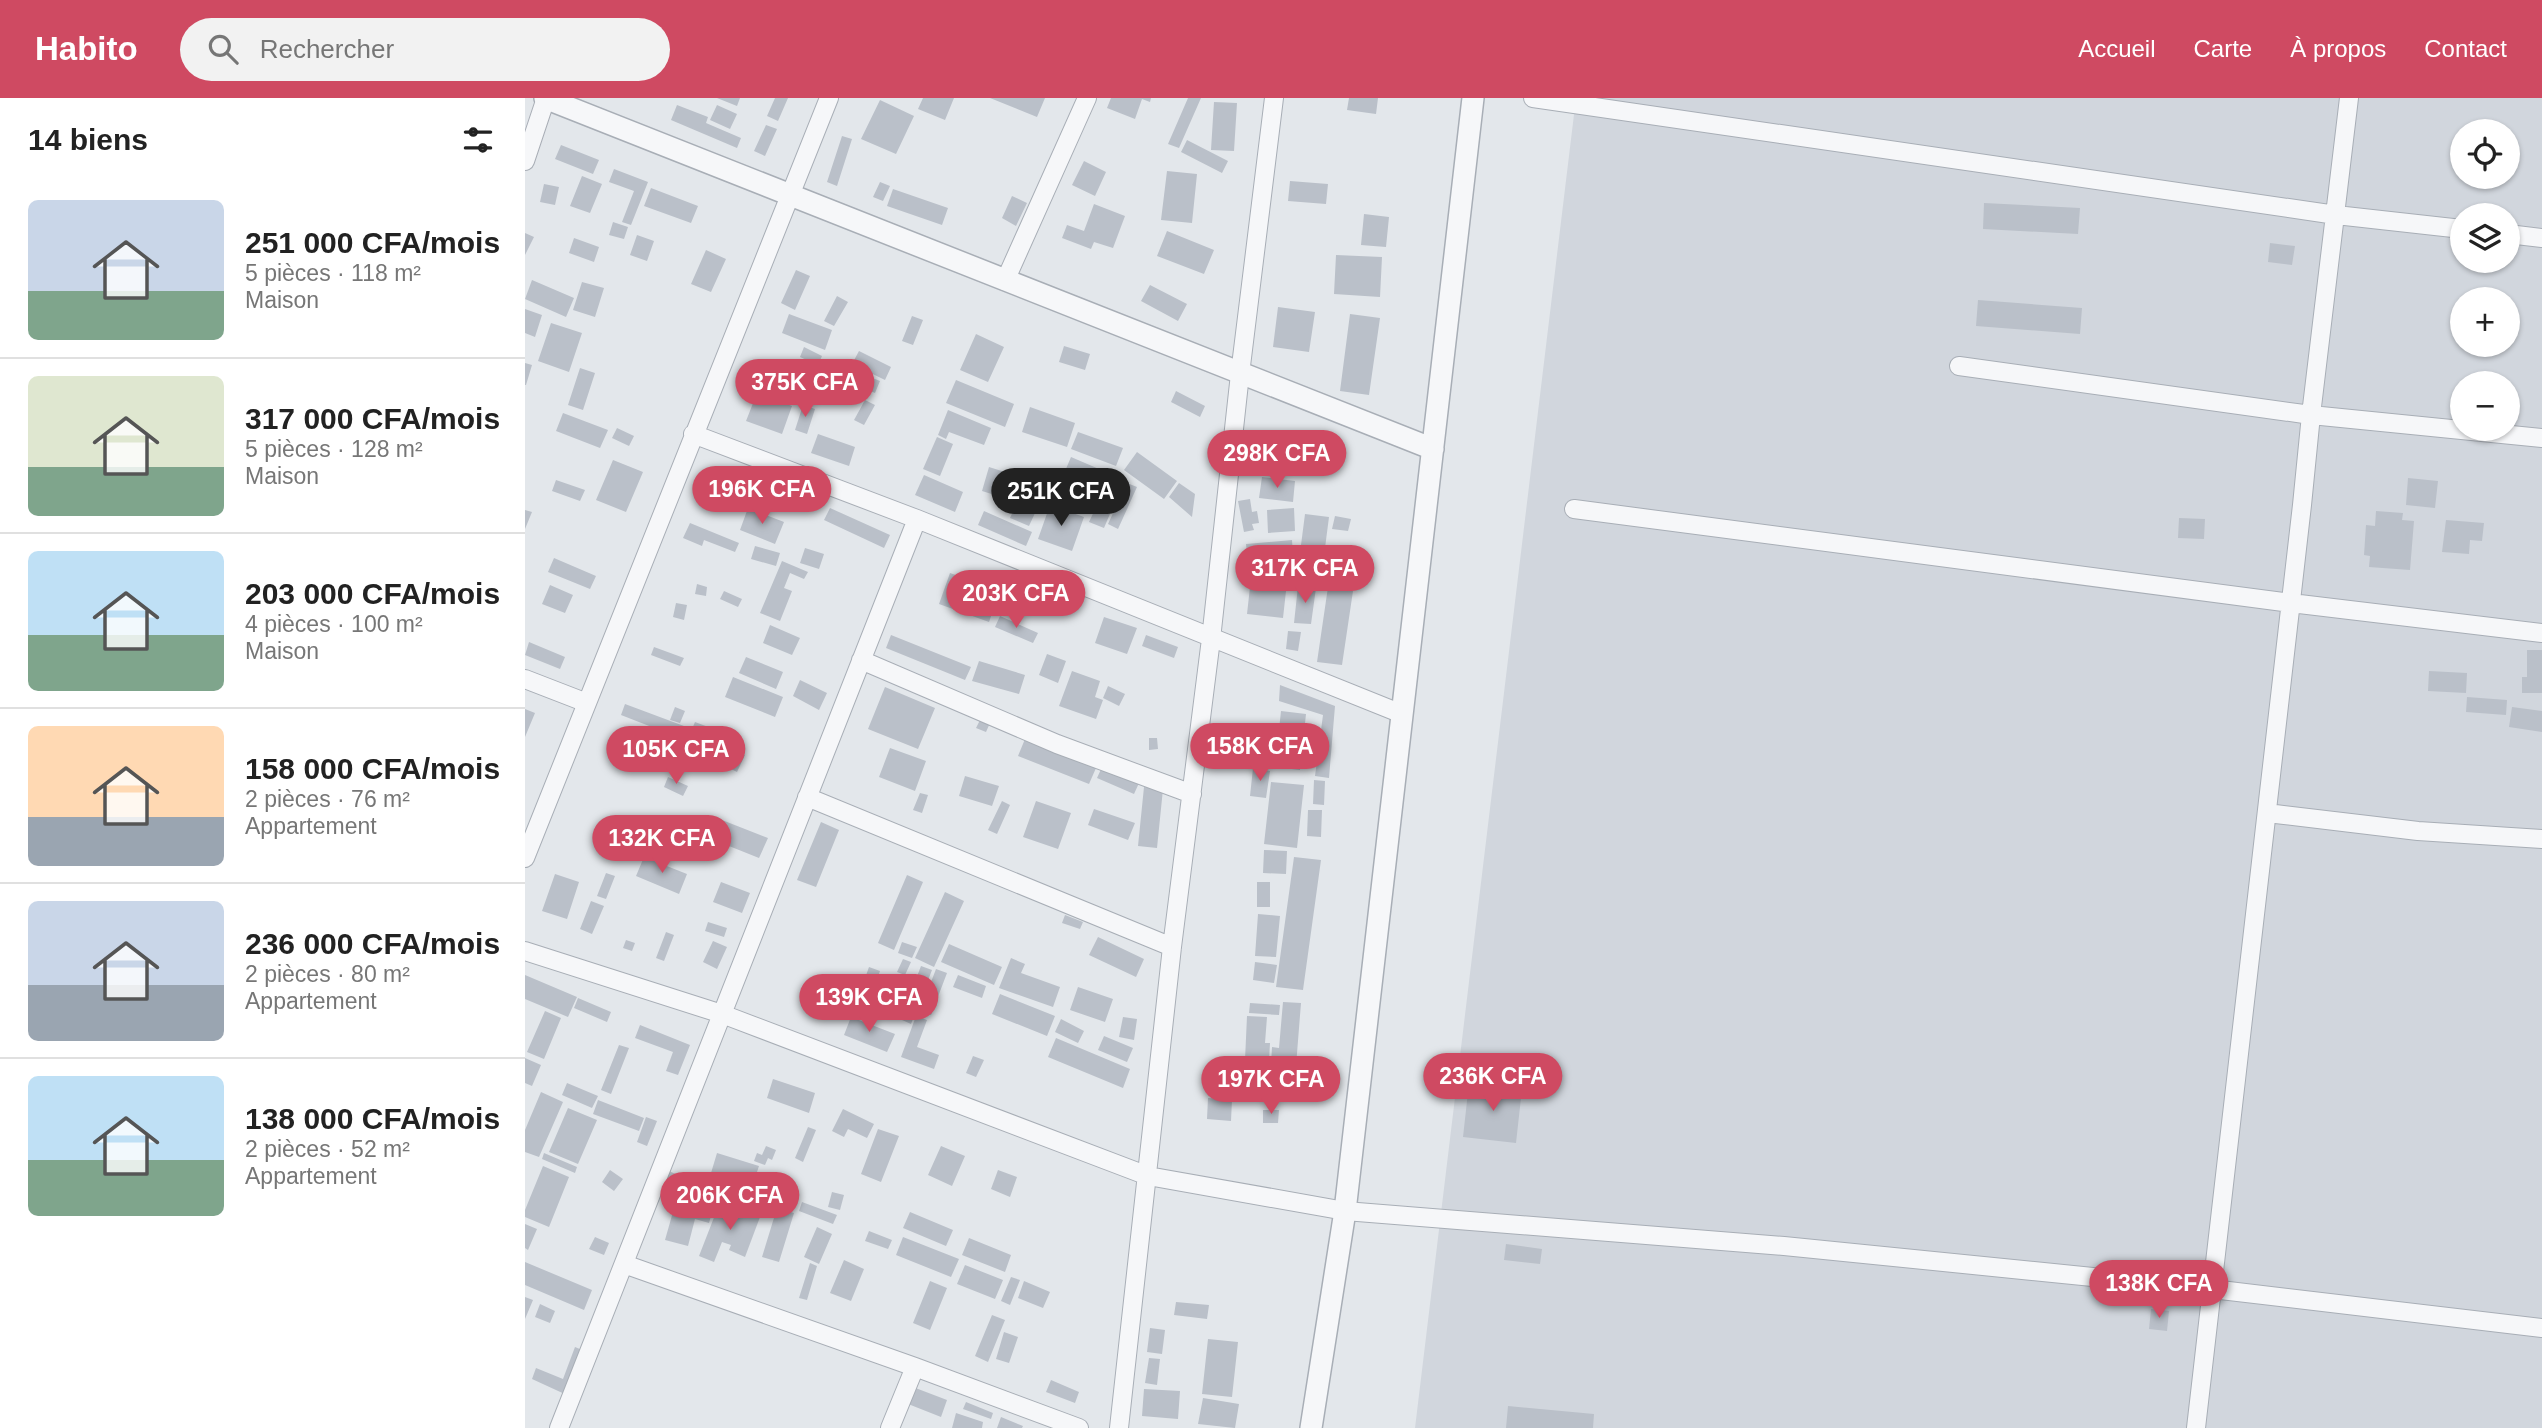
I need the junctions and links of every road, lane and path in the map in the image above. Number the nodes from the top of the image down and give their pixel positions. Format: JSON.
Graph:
{"nodes":[{"id":1,"x":545,"y":98,"type":"edge"},
{"id":2,"x":829,"y":98,"type":"edge"},
{"id":3,"x":1087,"y":98,"type":"edge"},
{"id":4,"x":1274,"y":98,"type":"edge"},
{"id":5,"x":1473,"y":98,"type":"edge"},
{"id":6,"x":1533,"y":98,"type":"edge"},
{"id":7,"x":2349,"y":98,"type":"edge"},
{"id":8,"x":525,"y":161,"type":"edge"},
{"id":9,"x":790,"y":196,"type":"junction"},
{"id":10,"x":2336,"y":215,"type":"junction"},
{"id":11,"x":2450,"y":228,"type":"edge"},
{"id":12,"x":2520,"y":235,"type":"edge"},
{"id":13,"x":2542,"y":238,"type":"edge"},
{"id":14,"x":1005,"y":281,"type":"junction"},
{"id":15,"x":1959,"y":366,"type":"dead end"},
{"id":16,"x":1240,"y":374,"type":"junction"},
{"id":17,"x":2311,"y":415,"type":"junction"},
{"id":18,"x":693,"y":434,"type":"junction"},
{"id":19,"x":2542,"y":438,"type":"edge"},
{"id":20,"x":1433,"y":449,"type":"junction"},
{"id":21,"x":1574,"y":509,"type":"dead end"},
{"id":22,"x":917,"y":519,"type":"junction"},
{"id":23,"x":2291,"y":603,"type":"junction"},
{"id":24,"x":2542,"y":633,"type":"edge"},
{"id":25,"x":1211,"y":639,"type":"junction"},
{"id":26,"x":861,"y":660,"type":"junction"},
{"id":27,"x":525,"y":678,"type":"edge"},
{"id":28,"x":587,"y":703,"type":"junction"},
{"id":29,"x":1402,"y":714,"type":"junction"},
{"id":30,"x":1192,"y":794,"type":"junction"},
{"id":31,"x":807,"y":797,"type":"junction"},
{"id":32,"x":2267,"y":813,"type":"junction"},
{"id":33,"x":2542,"y":839,"type":"edge"},
{"id":34,"x":525,"y":858,"type":"edge"},
{"id":35,"x":1172,"y":947,"type":"junction"},
{"id":36,"x":525,"y":951,"type":"edge"},
{"id":37,"x":722,"y":1014,"type":"junction"},
{"id":38,"x":1148,"y":1176,"type":"junction"},
{"id":39,"x":1345,"y":1211,"type":"junction"},
{"id":40,"x":624,"y":1264,"type":"junction"},
{"id":41,"x":2213,"y":1289,"type":"junction"},
{"id":42,"x":2542,"y":1328,"type":"edge"},
{"id":43,"x":915,"y":1367,"type":"junction"},
{"id":44,"x":559,"y":1428,"type":"edge"},
{"id":45,"x":890,"y":1428,"type":"edge"},
{"id":46,"x":1079,"y":1428,"type":"edge"},
{"id":47,"x":1119,"y":1428,"type":"edge"},
{"id":48,"x":1311,"y":1428,"type":"edge"},
{"id":49,"x":2196,"y":1428,"type":"edge"}],
"edges":[{"from":1,"to":8,"type":"street"},
{"from":1,"to":9,"type":"street"},
{"from":2,"to":9,"type":"street"},
{"from":3,"to":14,"type":"street"},
{"from":4,"to":16,"type":"street"},
{"from":5,"to":20,"type":"street"},
{"from":6,"to":10,"type":"street"},
{"from":7,"to":10,"type":"street"},
{"from":9,"to":14,"type":"street"},
{"from":9,"to":18,"type":"street"},
{"from":10,"to":11,"type":"street"},
{"from":10,"to":17,"type":"street"},
{"from":12,"to":13,"type":"street"},
{"from":14,"to":16,"type":"street"},
{"from":15,"to":17,"type":"street"},
{"from":16,"to":20,"type":"street"},
{"from":16,"to":25,"type":"street"},
{"from":17,"to":19,"type":"street"},
{"from":17,"to":23,"type":"street"},
{"from":18,"to":22,"type":"street"},
{"from":18,"to":28,"type":"street"},
{"from":20,"to":29,"type":"street"},
{"from":21,"to":23,"type":"street"},
{"from":22,"to":25,"type":"street"},
{"from":22,"to":26,"type":"street"},
{"from":23,"to":24,"type":"street"},
{"from":23,"to":32,"type":"street"},
{"from":25,"to":29,"type":"street"},
{"from":25,"to":30,"type":"street"},
{"from":26,"to":30,"type":"street"},
{"from":26,"to":31,"type":"street"},
{"from":27,"to":28,"type":"street"},
{"from":28,"to":34,"type":"street"},
{"from":29,"to":39,"type":"street"},
{"from":30,"to":35,"type":"street"},
{"from":31,"to":35,"type":"street"},
{"from":31,"to":37,"type":"street"},
{"from":32,"to":33,"type":"street"},
{"from":32,"to":41,"type":"street"},
{"from":35,"to":38,"type":"street"},
{"from":36,"to":37,"type":"street"},
{"from":37,"to":38,"type":"street"},
{"from":37,"to":40,"type":"street"},
{"from":38,"to":39,"type":"street"},
{"from":38,"to":47,"type":"street"},
{"from":39,"to":41,"type":"street"},
{"from":39,"to":48,"type":"street"},
{"from":40,"to":43,"type":"street"},
{"from":40,"to":44,"type":"street"},
{"from":41,"to":42,"type":"street"},
{"from":41,"to":49,"type":"street"},
{"from":43,"to":45,"type":"street"},
{"from":43,"to":46,"type":"street"}]}
